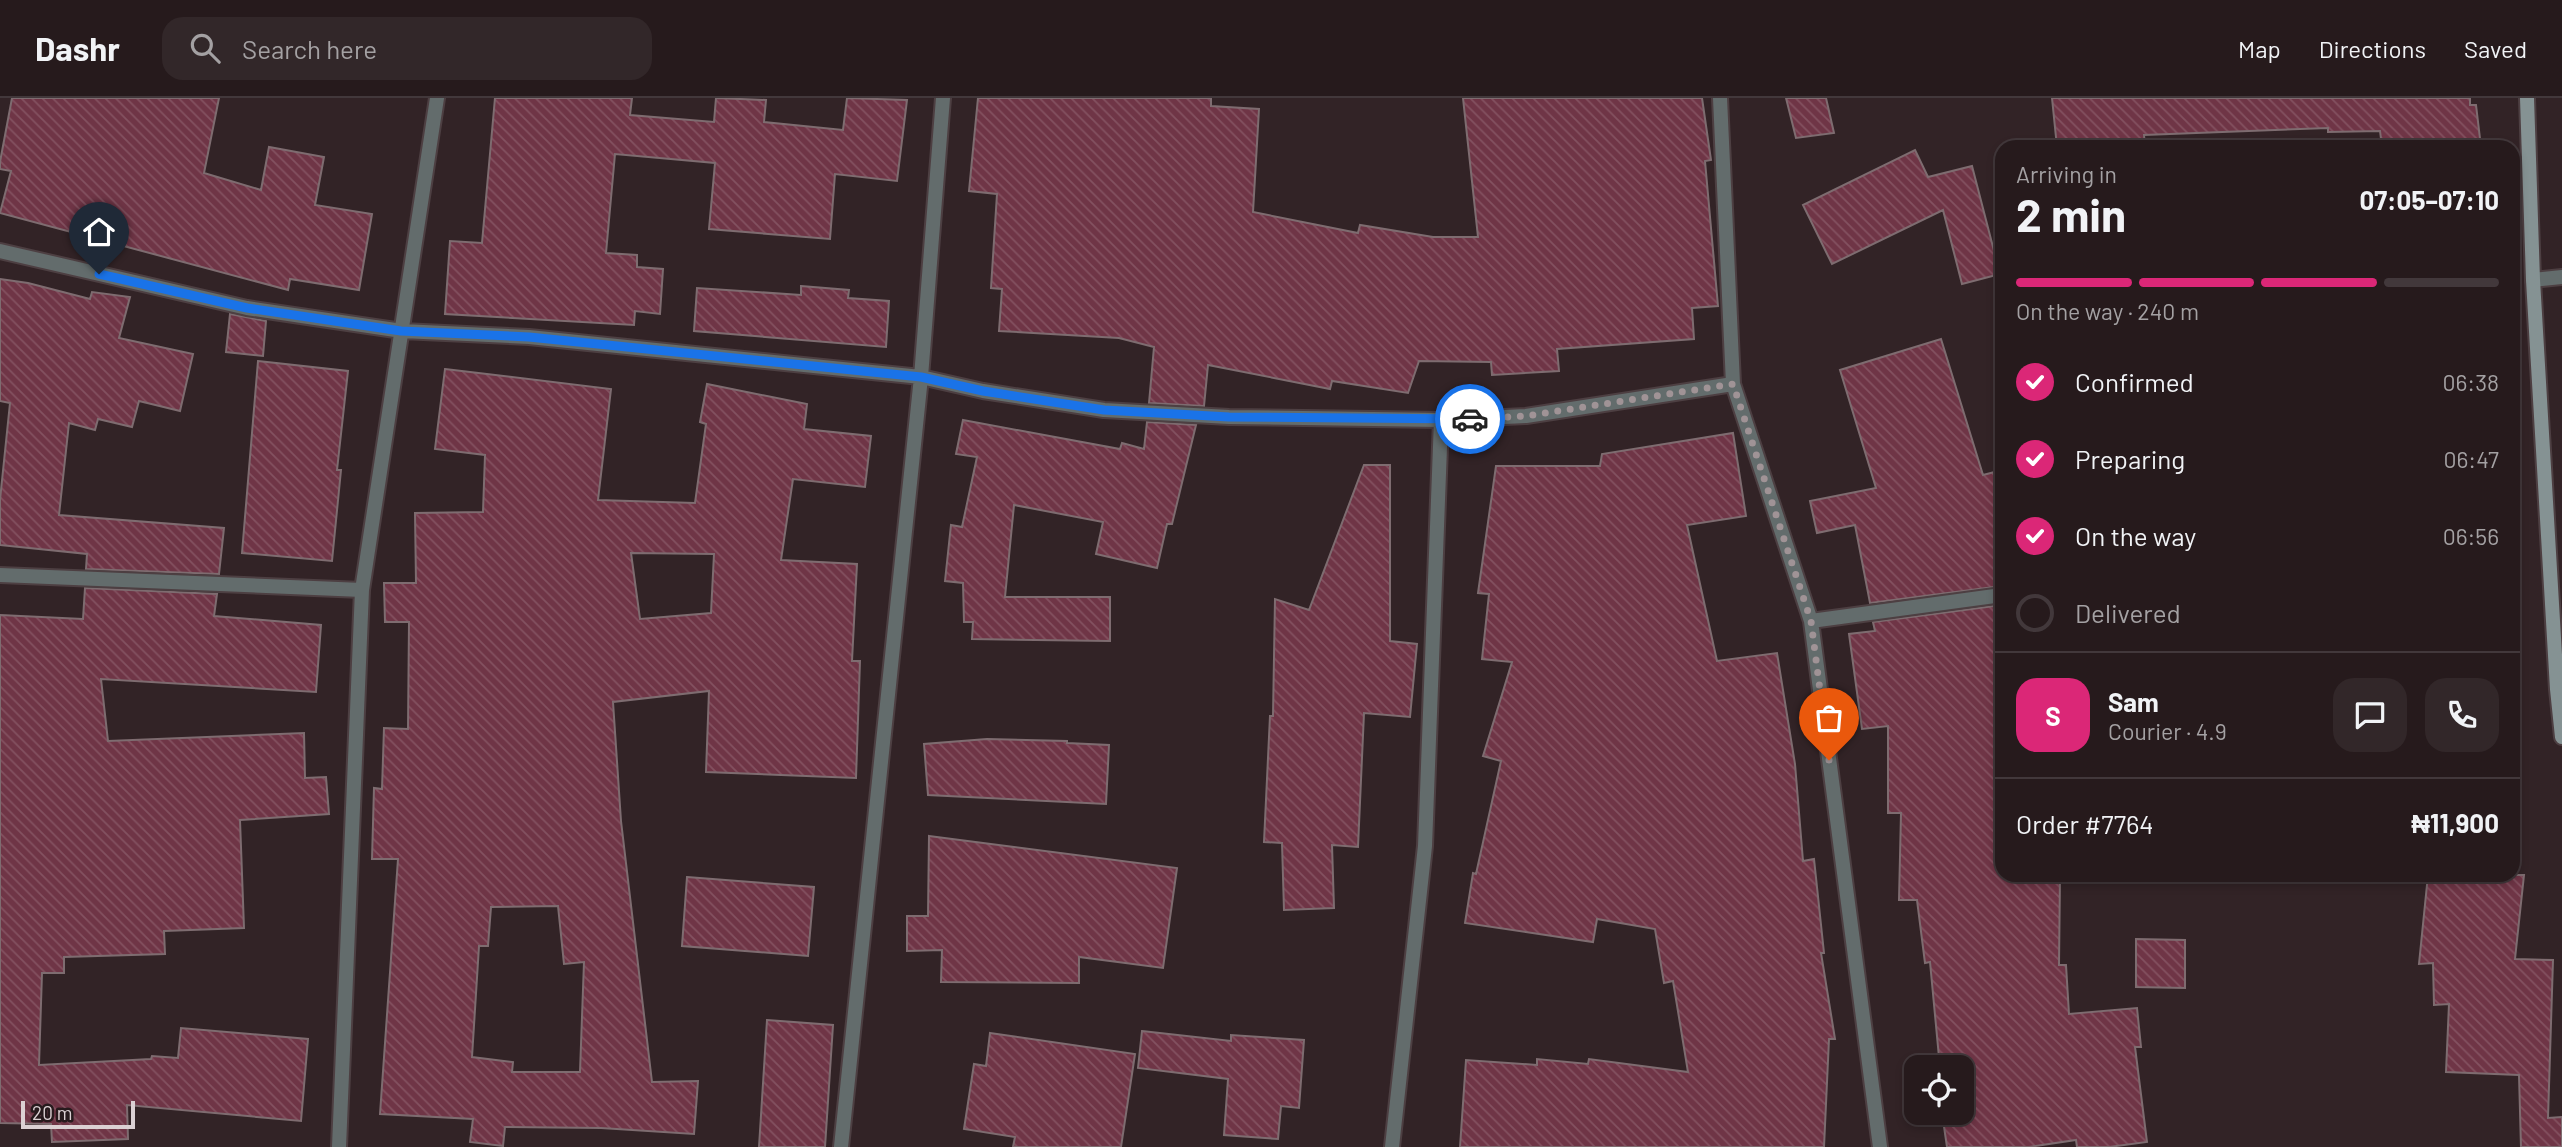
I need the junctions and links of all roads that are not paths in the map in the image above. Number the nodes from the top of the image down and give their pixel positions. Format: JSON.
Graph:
{"nodes":[{"id":1,"x":437,"y":98,"type":"edge"},
{"id":2,"x":943,"y":98,"type":"edge"},
{"id":3,"x":1720,"y":98,"type":"edge"},
{"id":4,"x":2527,"y":98,"type":"edge"},
{"id":5,"x":0,"y":251,"type":"edge"},
{"id":6,"x":2562,"y":277,"type":"edge"},
{"id":7,"x":2533,"y":280,"type":"junction"},
{"id":8,"x":401,"y":331,"type":"junction"},
{"id":9,"x":921,"y":377,"type":"junction"},
{"id":10,"x":1733,"y":384,"type":"junction"},
{"id":11,"x":1441,"y":421,"type":"junction"},
{"id":12,"x":0,"y":575,"type":"edge"},
{"id":13,"x":362,"y":590,"type":"junction"},
{"id":14,"x":1995,"y":596,"type":"edge"},
{"id":15,"x":1811,"y":621,"type":"junction"},
{"id":16,"x":2562,"y":737,"type":"edge"},
{"id":17,"x":339,"y":1147,"type":"edge"},
{"id":18,"x":841,"y":1147,"type":"edge"},
{"id":19,"x":1392,"y":1147,"type":"edge"},
{"id":20,"x":1880,"y":1147,"type":"edge"}],
"edges":[{"from":1,"to":8,"type":"street"},
{"from":2,"to":9,"type":"street"},
{"from":3,"to":10,"type":"street"},
{"from":4,"to":7,"type":"street"},
{"from":5,"to":8,"type":"street"},
{"from":6,"to":7,"type":"street"},
{"from":7,"to":16,"type":"street"},
{"from":8,"to":9,"type":"street"},
{"from":8,"to":13,"type":"street"},
{"from":9,"to":11,"type":"street"},
{"from":9,"to":18,"type":"street"},
{"from":10,"to":11,"type":"street"},
{"from":10,"to":15,"type":"street"},
{"from":11,"to":19,"type":"street"},
{"from":12,"to":13,"type":"street"},
{"from":13,"to":17,"type":"street"},
{"from":14,"to":15,"type":"street"},
{"from":15,"to":20,"type":"street"}]}
